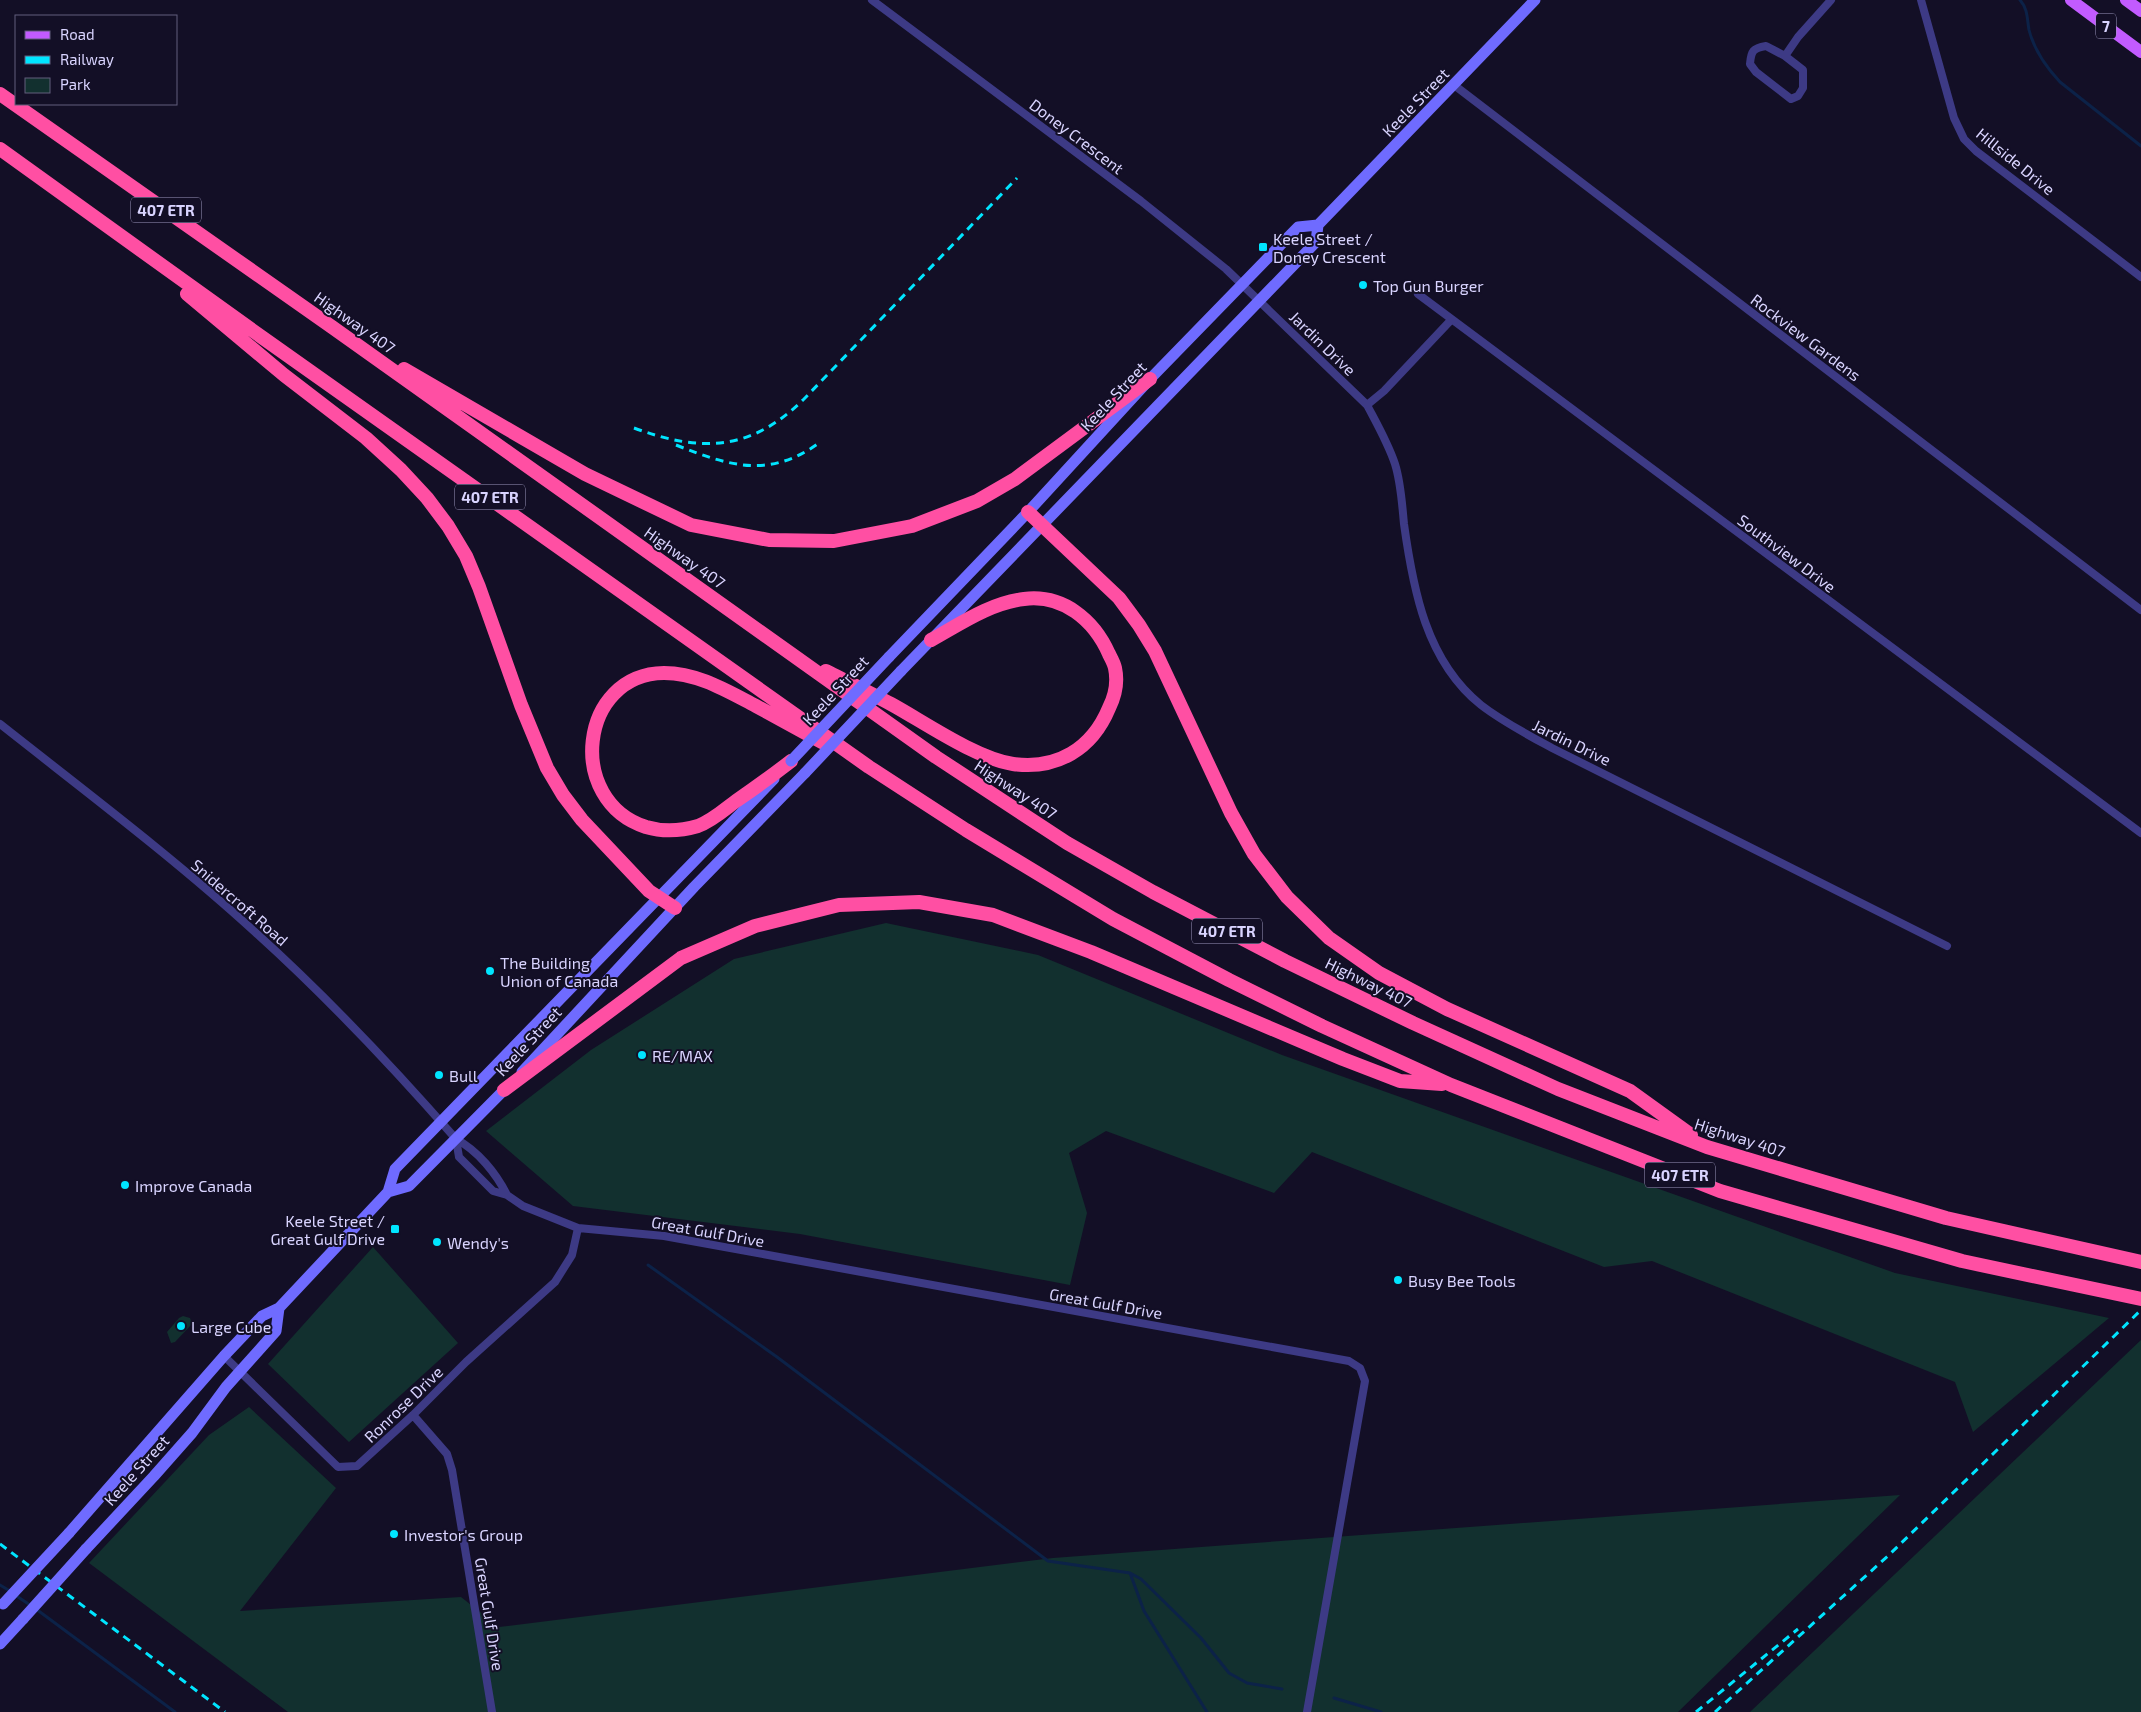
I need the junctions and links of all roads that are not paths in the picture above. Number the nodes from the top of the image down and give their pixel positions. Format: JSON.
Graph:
{"nodes":[{"id":1,"x":872,"y":0,"type":"edge"},
{"id":2,"x":1535,"y":0,"type":"edge"},
{"id":3,"x":1831,"y":0,"type":"edge"},
{"id":4,"x":1921,"y":0,"type":"edge"},
{"id":5,"x":2071,"y":0,"type":"edge"},
{"id":6,"x":2126,"y":0,"type":"edge"},
{"id":7,"x":2141,"y":11,"type":"edge"},
{"id":8,"x":2141,"y":52,"type":"edge"},
{"id":9,"x":1785,"y":56,"type":"junction"},
{"id":10,"x":1454,"y":85,"type":"junction"},
{"id":11,"x":0,"y":94,"type":"edge"},
{"id":12,"x":15,"y":105,"type":"edge"},
{"id":13,"x":16,"y":105,"type":"edge"},
{"id":14,"x":0,"y":149,"type":"edge"},
{"id":15,"x":1318,"y":225,"type":"junction"},
{"id":16,"x":111,"y":228,"type":"junction"},
{"id":17,"x":2141,"y":277,"type":"edge"},
{"id":18,"x":1243,"y":284,"type":"junction"},
{"id":19,"x":1418,"y":294,"type":"dead end"},
{"id":20,"x":1259,"y":301,"type":"junction"},
{"id":21,"x":1451,"y":320,"type":"junction"},
{"id":22,"x":332,"y":327,"type":"junction"},
{"id":23,"x":1150,"y":380,"type":"junction"},
{"id":24,"x":1367,"y":405,"type":"junction"},
{"id":25,"x":1028,"y":512,"type":"junction"},
{"id":26,"x":1042,"y":526,"type":"junction"},
{"id":27,"x":2141,"y":610,"type":"edge"},
{"id":28,"x":931,"y":640,"type":"junction"},
{"id":29,"x":783,"y":649,"type":"junction"},
{"id":30,"x":0,"y":724,"type":"edge"},
{"id":31,"x":791,"y":761,"type":"junction"},
{"id":32,"x":869,"y":767,"type":"junction"},
{"id":33,"x":2141,"y":833,"type":"edge"},
{"id":34,"x":660,"y":898,"type":"junction"},
{"id":35,"x":675,"y":908,"type":"junction"},
{"id":36,"x":1947,"y":946,"type":"dead end"},
{"id":37,"x":1451,"y":1085,"type":"junction"},
{"id":38,"x":504,"y":1090,"type":"junction"},
{"id":39,"x":441,"y":1123,"type":"junction"},
{"id":40,"x":456,"y":1139,"type":"junction"},
{"id":41,"x":1707,"y":1147,"type":"junction"},
{"id":42,"x":388,"y":1192,"type":"junction"},
{"id":43,"x":507,"y":1195,"type":"junction"},
{"id":44,"x":578,"y":1228,"type":"junction"},
{"id":45,"x":2141,"y":1262,"type":"edge"},
{"id":46,"x":2141,"y":1299,"type":"edge"},
{"id":47,"x":279,"y":1308,"type":"junction"},
{"id":48,"x":224,"y":1356,"type":"junction"},
{"id":49,"x":240,"y":1372,"type":"junction"},
{"id":50,"x":413,"y":1415,"type":"junction"},
{"id":51,"x":2,"y":1606,"type":"edge"},
{"id":52,"x":0,"y":1644,"type":"edge"},
{"id":53,"x":492,"y":1712,"type":"edge"},
{"id":54,"x":1307,"y":1712,"type":"edge"}],
"edges":[{"from":1,"to":18,"type":"street","name":"Doney Crescent"},
{"from":2,"to":10,"type":"main road","name":"Keele Street"},
{"from":3,"to":9,"type":"street"},
{"from":4,"to":17,"type":"street","name":"Hillside Drive"},
{"from":5,"to":8,"type":"main road","number":"7"},
{"from":6,"to":7,"type":"main road","number":"7"},
{"from":9,"to":9,"type":"street"},
{"from":10,"to":15,"type":"main road","name":"Keele Street"},
{"from":10,"to":27,"type":"street","name":"Rockview Gardens"},
{"from":11,"to":12,"type":"highway","name":"Highway 407","number":"407 ETR"},
{"from":13,"to":22,"type":"highway","name":"Highway 407","number":"407 ETR"},
{"from":14,"to":16,"type":"highway","number":"407 ETR"},
{"from":15,"to":18,"type":"main road","name":"Keele Street"},
{"from":15,"to":20,"type":"main road","name":"Keele Street"},
{"from":16,"to":32,"type":"highway","number":"407 ETR"},
{"from":16,"to":34,"type":"highway"},
{"from":18,"to":20,"type":"street","name":"Doney Crescent"},
{"from":18,"to":23,"type":"main road","name":"Keele Street"},
{"from":19,"to":21,"type":"street","name":"Southview Drive"},
{"from":20,"to":24,"type":"street","name":"Jardin Drive"},
{"from":20,"to":26,"type":"main road","name":"Keele Street"},
{"from":21,"to":24,"type":"street"},
{"from":21,"to":33,"type":"street","name":"Southview Drive"},
{"from":22,"to":23,"type":"highway"},
{"from":22,"to":29,"type":"highway","name":"Highway 407","number":"407 ETR"},
{"from":23,"to":25,"type":"main road","name":"Keele Street"},
{"from":24,"to":36,"type":"street","name":"Jardin Drive"},
{"from":25,"to":26,"type":"highway"},
{"from":25,"to":31,"type":"main road","name":"Keele Street","bridge":true},
{"from":26,"to":28,"type":"main road","name":"Keele Street"},
{"from":26,"to":41,"type":"highway"},
{"from":28,"to":29,"type":"highway"},
{"from":28,"to":35,"type":"main road","name":"Keele Street","bridge":true},
{"from":29,"to":41,"type":"highway","name":"Highway 407","number":"407 ETR"},
{"from":30,"to":39,"type":"street","name":"Snidercroft Road"},
{"from":31,"to":32,"type":"highway"},
{"from":31,"to":34,"type":"main road","name":"Keele Street"},
{"from":32,"to":37,"type":"highway","number":"407 ETR"},
{"from":34,"to":35,"type":"highway"},
{"from":34,"to":39,"type":"main road","name":"Keele Street"},
{"from":35,"to":38,"type":"main road","name":"Keele Street"},
{"from":37,"to":38,"type":"highway"},
{"from":37,"to":46,"type":"highway","number":"407 ETR"},
{"from":38,"to":40,"type":"main road","name":"Keele Street"},
{"from":39,"to":40,"type":"street","name":"Snidercroft Road"},
{"from":39,"to":42,"type":"main road","name":"Keele Street"},
{"from":40,"to":42,"type":"main road","name":"Keele Street"},
{"from":40,"to":43,"type":"street","name":"Great Gulf Drive"},
{"from":40,"to":43,"type":"street","name":"Great Gulf Drive"},
{"from":41,"to":45,"type":"highway","name":"Highway 407","number":"407 ETR"},
{"from":42,"to":47,"type":"main road","name":"Keele Street"},
{"from":43,"to":44,"type":"street","name":"Great Gulf Drive"},
{"from":44,"to":50,"type":"street","name":"Ronrose Drive"},
{"from":44,"to":54,"type":"street","name":"Great Gulf Drive"},
{"from":47,"to":48,"type":"main road","name":"Keele Street"},
{"from":47,"to":49,"type":"main road","name":"Keele Street"},
{"from":48,"to":49,"type":"street","name":"Ronrose Drive"},
{"from":48,"to":51,"type":"main road","name":"Keele Street","bridge":true},
{"from":49,"to":50,"type":"street","name":"Ronrose Drive"},
{"from":49,"to":52,"type":"main road","name":"Keele Street","bridge":true},
{"from":50,"to":53,"type":"street","name":"Great Gulf Drive"}]}
